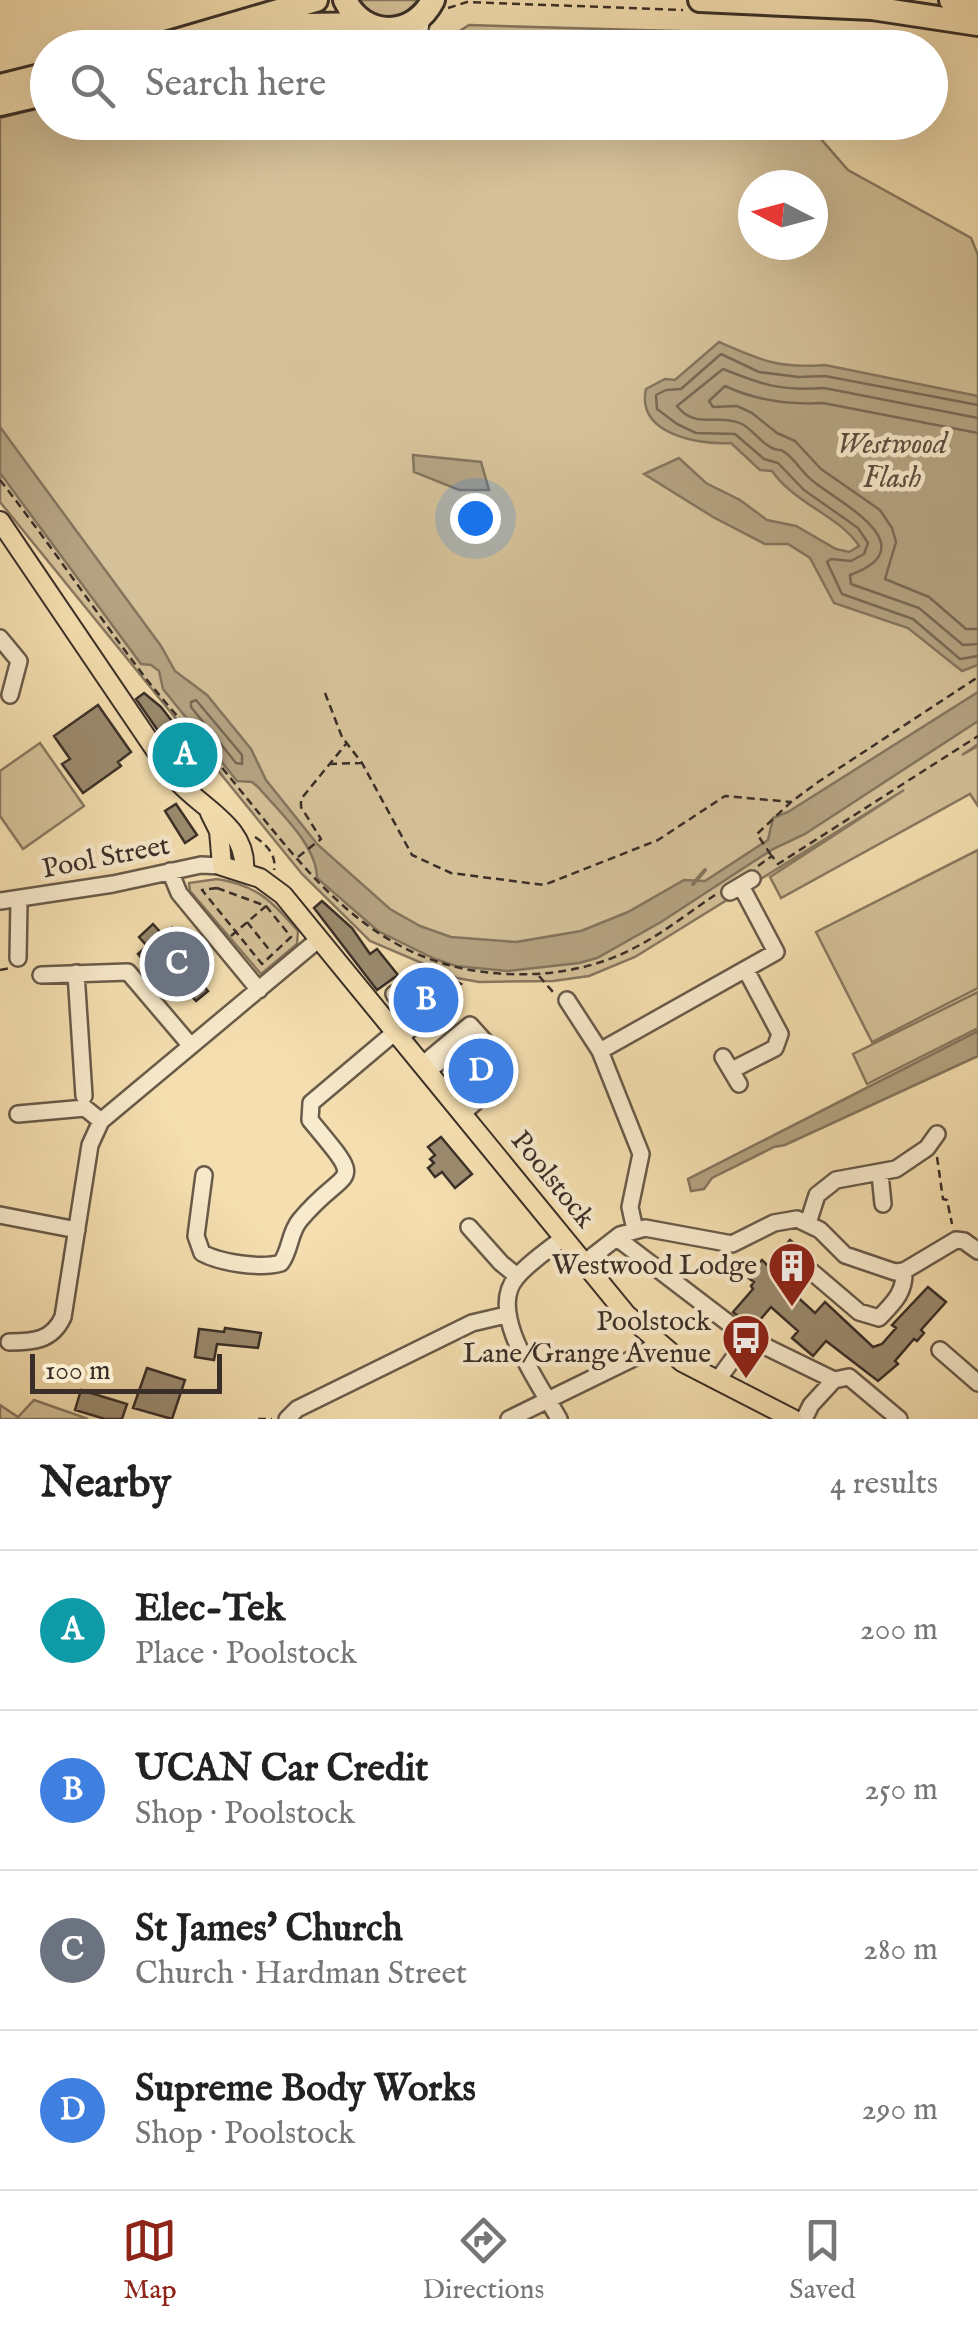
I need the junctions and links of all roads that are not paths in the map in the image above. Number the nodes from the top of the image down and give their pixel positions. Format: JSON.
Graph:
{"nodes":[{"id":1,"x":316,"y":0,"type":"edge"},
{"id":2,"x":345,"y":0,"type":"edge"},
{"id":3,"x":700,"y":0,"type":"edge"},
{"id":4,"x":952,"y":0,"type":"edge"},
{"id":5,"x":978,"y":4,"type":"edge"},
{"id":6,"x":427,"y":8,"type":"edge"},
{"id":7,"x":978,"y":24,"type":"edge"},
{"id":8,"x":371,"y":26,"type":"junction"},
{"id":9,"x":214,"y":30,"type":"edge"},
{"id":10,"x":289,"y":30,"type":"edge"},
{"id":11,"x":375,"y":30,"type":"edge"},
{"id":12,"x":30,"y":78,"type":"edge"},
{"id":13,"x":0,"y":86,"type":"edge"},
{"id":14,"x":30,"y":98,"type":"edge"},
{"id":15,"x":0,"y":104,"type":"edge"},
{"id":16,"x":0,"y":521,"type":"edge"},
{"id":17,"x":0,"y":638,"type":"edge"},
{"id":18,"x":10,"y":695,"type":"dead end"},
{"id":19,"x":210,"y":813,"type":"junction"},
{"id":20,"x":222,"y":866,"type":"junction"},
{"id":21,"x":170,"y":871,"type":"junction"},
{"id":22,"x":244,"y":871,"type":"junction"},
{"id":23,"x":739,"y":884,"type":"road end"},
{"id":24,"x":19,"y":900,"type":"junction"},
{"id":25,"x":0,"y":901,"type":"edge"},
{"id":26,"x":319,"y":938,"type":"junction"},
{"id":27,"x":18,"y":958,"type":"dead end"},
{"id":28,"x":746,"y":970,"type":"junction"},
{"id":29,"x":76,"y":973,"type":"junction"},
{"id":30,"x":41,"y":974,"type":"dead end"},
{"id":31,"x":260,"y":990,"type":"junction"},
{"id":32,"x":394,"y":994,"type":"dead end"},
{"id":33,"x":567,"y":1000,"type":"road end"},
{"id":34,"x":397,"y":1036,"type":"junction"},
{"id":35,"x":191,"y":1046,"type":"junction"},
{"id":36,"x":488,"y":1046,"type":"dead end"},
{"id":37,"x":600,"y":1050,"type":"junction"},
{"id":38,"x":424,"y":1069,"type":"junction"},
{"id":39,"x":731,"y":1070,"type":"dead end"},
{"id":40,"x":84,"y":1096,"type":"dead end"},
{"id":41,"x":18,"y":1114,"type":"dead end"},
{"id":42,"x":101,"y":1121,"type":"junction"},
{"id":43,"x":937,"y":1134,"type":"dead end"},
{"id":44,"x":880,"y":1174,"type":"junction"},
{"id":45,"x":222,"y":1189,"type":"dead end"},
{"id":46,"x":883,"y":1204,"type":"dead end"},
{"id":47,"x":0,"y":1216,"type":"edge"},
{"id":48,"x":808,"y":1223,"type":"junction"},
{"id":49,"x":469,"y":1227,"type":"dead end"},
{"id":50,"x":76,"y":1230,"type":"junction"},
{"id":51,"x":634,"y":1230,"type":"junction"},
{"id":52,"x":563,"y":1238,"type":"junction"},
{"id":53,"x":616,"y":1238,"type":"junction"},
{"id":54,"x":978,"y":1251,"type":"edge"},
{"id":55,"x":584,"y":1263,"type":"junction"},
{"id":56,"x":904,"y":1270,"type":"junction"},
{"id":57,"x":812,"y":1272,"type":"dead end"},
{"id":58,"x":517,"y":1276,"type":"junction"},
{"id":59,"x":506,"y":1315,"type":"junction"},
{"id":60,"x":748,"y":1338,"type":"junction"},
{"id":61,"x":9,"y":1342,"type":"dead end"},
{"id":62,"x":656,"y":1342,"type":"junction"},
{"id":63,"x":940,"y":1350,"type":"dead end"},
{"id":64,"x":834,"y":1380,"type":"junction"},
{"id":65,"x":716,"y":1381,"type":"junction"},
{"id":66,"x":978,"y":1383,"type":"edge"},
{"id":67,"x":548,"y":1399,"type":"junction"},
{"id":68,"x":288,"y":1419,"type":"edge"},
{"id":69,"x":509,"y":1419,"type":"edge"},
{"id":70,"x":559,"y":1419,"type":"edge"},
{"id":71,"x":793,"y":1419,"type":"edge"},
{"id":72,"x":804,"y":1419,"type":"edge"},
{"id":73,"x":899,"y":1419,"type":"edge"}],
"edges":[{"from":1,"to":9,"type":"highway"},
{"from":2,"to":8,"type":"highway"},
{"from":3,"to":7,"type":"highway"},
{"from":4,"to":5,"type":"highway"},
{"from":6,"to":8,"type":"highway"},
{"from":8,"to":10,"type":"highway"},
{"from":8,"to":11,"type":"street"},
{"from":12,"to":13,"type":"highway"},
{"from":14,"to":15,"type":"highway"},
{"from":16,"to":19,"type":"main road"},
{"from":17,"to":18,"type":"street"},
{"from":19,"to":20,"type":"main road"},
{"from":19,"to":22,"type":"main road"},
{"from":20,"to":21,"type":"street","name":"Pool Street"},
{"from":20,"to":22,"type":"main road","name":"Poolstock"},
{"from":21,"to":24,"type":"street","name":"Pool Street"},
{"from":21,"to":31,"type":"street"},
{"from":22,"to":26,"type":"main road","name":"Poolstock"},
{"from":23,"to":28,"type":"street"},
{"from":24,"to":25,"type":"street","name":"Pool Street"},
{"from":24,"to":27,"type":"street"},
{"from":26,"to":31,"type":"street"},
{"from":26,"to":34,"type":"main road","name":"Poolstock"},
{"from":28,"to":37,"type":"street"},
{"from":28,"to":39,"type":"street"},
{"from":29,"to":30,"type":"street"},
{"from":29,"to":35,"type":"street"},
{"from":29,"to":40,"type":"street"},
{"from":31,"to":35,"type":"street"},
{"from":32,"to":34,"type":"street"},
{"from":33,"to":37,"type":"street"},
{"from":34,"to":38,"type":"main road","name":"Poolstock"},
{"from":34,"to":45,"type":"street"},
{"from":35,"to":42,"type":"street"},
{"from":36,"to":38,"type":"street"},
{"from":37,"to":51,"type":"street"},
{"from":38,"to":52,"type":"main road","name":"Poolstock"},
{"from":41,"to":42,"type":"street"},
{"from":42,"to":50,"type":"street"},
{"from":43,"to":44,"type":"street"},
{"from":44,"to":46,"type":"street"},
{"from":44,"to":48,"type":"street"},
{"from":47,"to":50,"type":"street"},
{"from":48,"to":51,"type":"street"},
{"from":48,"to":56,"type":"street"},
{"from":49,"to":58,"type":"street"},
{"from":50,"to":61,"type":"street"},
{"from":51,"to":53,"type":"street"},
{"from":52,"to":55,"type":"main road","name":"Poolstock"},
{"from":52,"to":58,"type":"street"},
{"from":53,"to":55,"type":"street"},
{"from":53,"to":60,"type":"street"},
{"from":54,"to":56,"type":"street"},
{"from":55,"to":62,"type":"main road","name":"Poolstock"},
{"from":56,"to":57,"type":"street"},
{"from":58,"to":59,"type":"street"},
{"from":59,"to":67,"type":"street"},
{"from":59,"to":68,"type":"street"},
{"from":60,"to":64,"type":"street"},
{"from":60,"to":65,"type":"street"},
{"from":62,"to":65,"type":"main road","name":"Poolstock"},
{"from":62,"to":67,"type":"street"},
{"from":63,"to":66,"type":"street"},
{"from":64,"to":72,"type":"street"},
{"from":64,"to":73,"type":"street"},
{"from":65,"to":71,"type":"main road","name":"Poolstock"},
{"from":67,"to":69,"type":"street"},
{"from":67,"to":70,"type":"street"}]}
